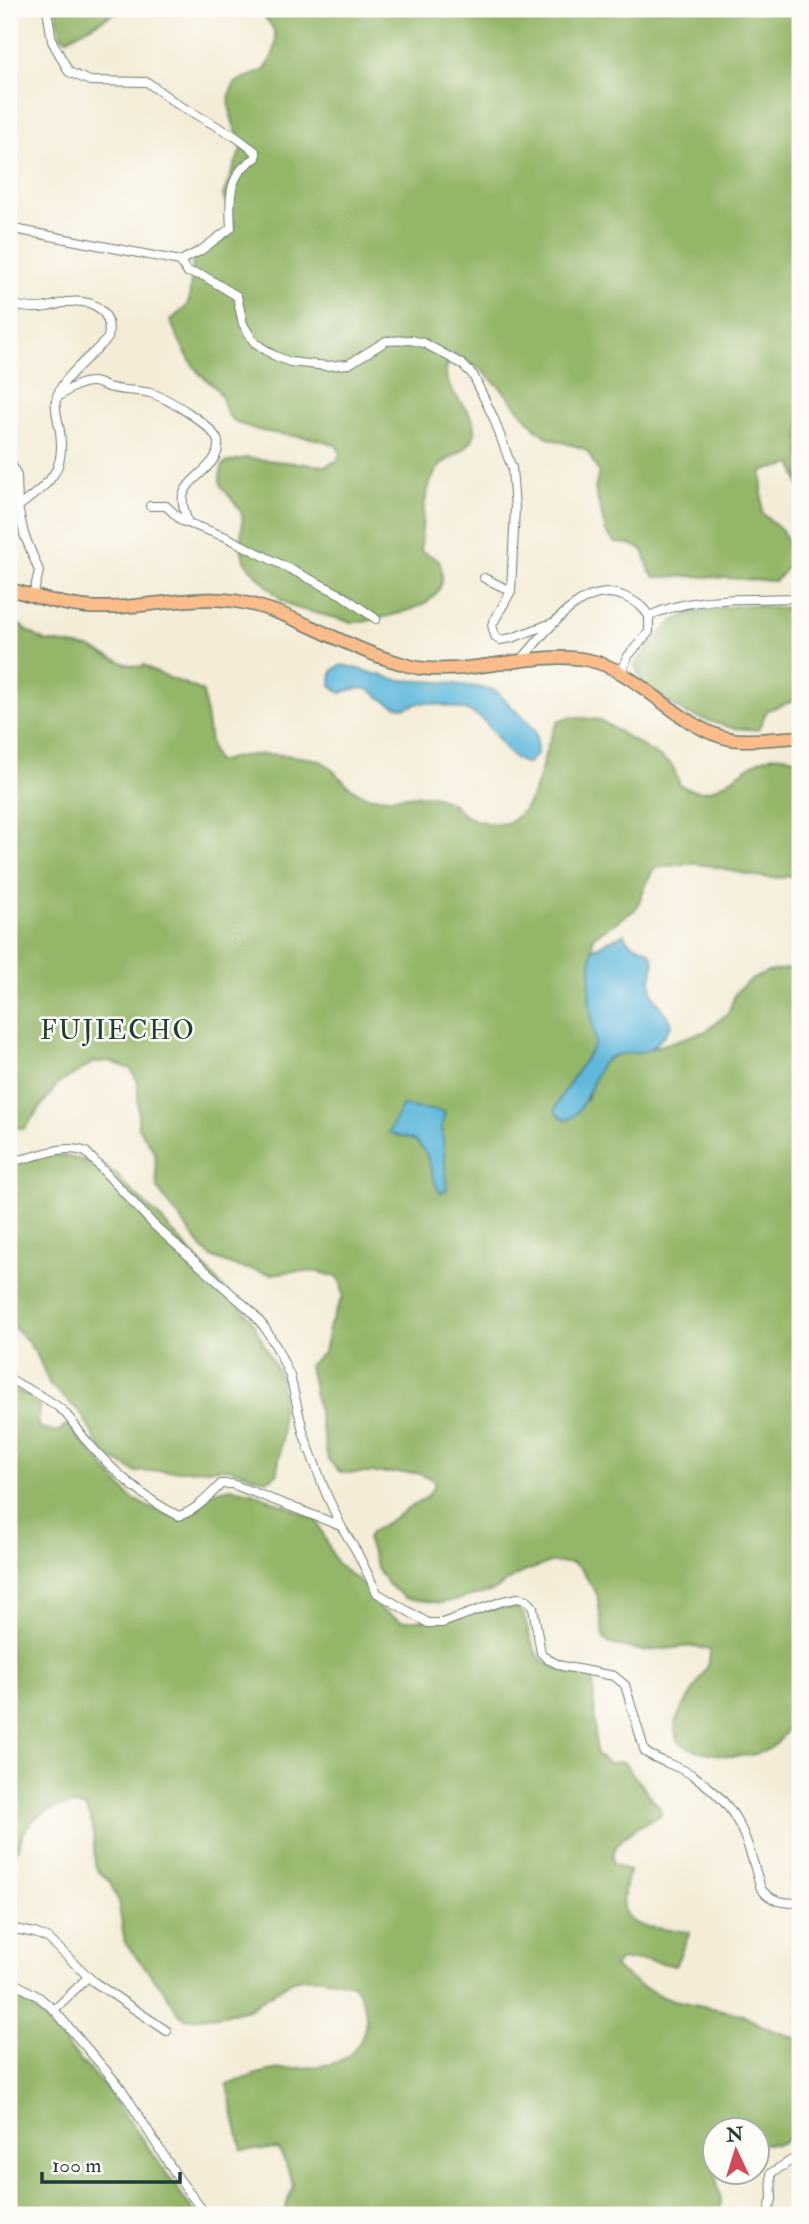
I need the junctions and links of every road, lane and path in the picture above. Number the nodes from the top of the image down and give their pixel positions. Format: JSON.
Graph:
{"nodes":[{"id":1,"x":47,"y":9,"type":"edge"},
{"id":2,"x":9,"y":228,"type":"edge"},
{"id":3,"x":180,"y":261,"type":"junction"},
{"id":4,"x":9,"y":304,"type":"edge"},
{"id":5,"x":56,"y":399,"type":"junction"},
{"id":6,"x":9,"y":458,"type":"edge"},
{"id":7,"x":150,"y":506,"type":"dead end"},
{"id":8,"x":18,"y":507,"type":"junction"},
{"id":9,"x":188,"y":523,"type":"junction"},
{"id":10,"x":484,"y":578,"type":"dead end"},
{"id":11,"x":9,"y":589,"type":"edge"},
{"id":12,"x":512,"y":591,"type":"junction"},
{"id":13,"x":800,"y":595,"type":"edge"},
{"id":14,"x":33,"y":596,"type":"junction"},
{"id":15,"x":649,"y":616,"type":"junction"},
{"id":16,"x":376,"y":619,"type":"dead end"},
{"id":17,"x":555,"y":622,"type":"junction"},
{"id":18,"x":519,"y":662,"type":"junction"},
{"id":19,"x":611,"y":668,"type":"junction"},
{"id":20,"x":800,"y":737,"type":"edge"},
{"id":21,"x":9,"y":1161,"type":"edge"},
{"id":22,"x":9,"y":1378,"type":"edge"},
{"id":23,"x":341,"y":1526,"type":"junction"},
{"id":24,"x":800,"y":1903,"type":"edge"},
{"id":25,"x":9,"y":1928,"type":"edge"},
{"id":26,"x":88,"y":1977,"type":"junction"},
{"id":27,"x":9,"y":1980,"type":"edge"},
{"id":28,"x":54,"y":2010,"type":"junction"},
{"id":29,"x":167,"y":2031,"type":"dead end"},
{"id":30,"x":800,"y":2155,"type":"edge"},
{"id":31,"x":206,"y":2215,"type":"edge"},
{"id":32,"x":767,"y":2215,"type":"edge"}],
"edges":[{"from":1,"to":3,"type":"street"},
{"from":2,"to":3,"type":"street"},
{"from":3,"to":12,"type":"street"},
{"from":4,"to":5,"type":"street"},
{"from":5,"to":8,"type":"street"},
{"from":5,"to":9,"type":"street"},
{"from":6,"to":8,"type":"street"},
{"from":7,"to":9,"type":"street"},
{"from":8,"to":14,"type":"street"},
{"from":9,"to":16,"type":"street"},
{"from":10,"to":12,"type":"street"},
{"from":11,"to":14,"type":"main road"},
{"from":12,"to":17,"type":"street"},
{"from":13,"to":15,"type":"street"},
{"from":14,"to":18,"type":"main road"},
{"from":15,"to":17,"type":"street"},
{"from":15,"to":19,"type":"street"},
{"from":17,"to":18,"type":"street"},
{"from":18,"to":19,"type":"main road"},
{"from":19,"to":20,"type":"main road"},
{"from":21,"to":23,"type":"street"},
{"from":22,"to":23,"type":"street"},
{"from":23,"to":24,"type":"street"},
{"from":25,"to":26,"type":"street"},
{"from":26,"to":28,"type":"street"},
{"from":26,"to":29,"type":"street"},
{"from":27,"to":28,"type":"street"},
{"from":28,"to":31,"type":"street"},
{"from":30,"to":32,"type":"street"}]}
